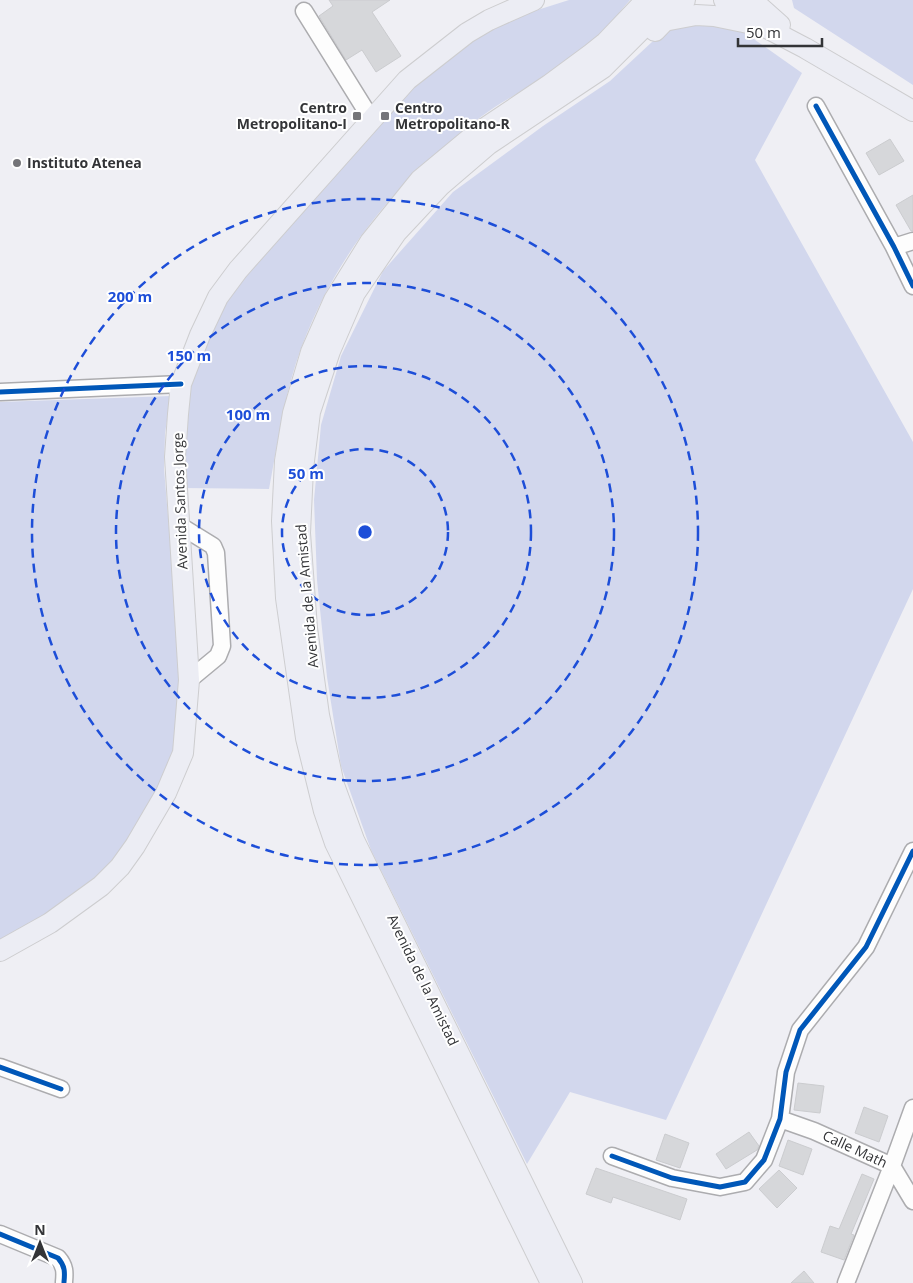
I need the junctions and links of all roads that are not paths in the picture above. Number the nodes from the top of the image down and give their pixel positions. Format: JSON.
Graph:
{"nodes":[{"id":1,"x":534,"y":0,"type":"edge"},
{"id":2,"x":685,"y":0,"type":"edge"},
{"id":3,"x":724,"y":0,"type":"edge"},
{"id":4,"x":752,"y":0,"type":"edge"},
{"id":5,"x":769,"y":0,"type":"edge"},
{"id":6,"x":659,"y":6,"type":"edge"},
{"id":7,"x":304,"y":11,"type":"dead end"},
{"id":8,"x":772,"y":26,"type":"junction"},
{"id":9,"x":816,"y":106,"type":"dead end"},
{"id":10,"x":913,"y":110,"type":"edge"},
{"id":11,"x":373,"y":118,"type":"junction"},
{"id":12,"x":913,"y":241,"type":"edge"},
{"id":13,"x":894,"y":247,"type":"junction"},
{"id":14,"x":913,"y":286,"type":"edge"},
{"id":15,"x":181,"y":384,"type":"junction"},
{"id":16,"x":0,"y":392,"type":"edge"},
{"id":17,"x":179,"y":525,"type":"junction"},
{"id":18,"x":189,"y":680,"type":"junction"},
{"id":19,"x":913,"y":850,"type":"edge"},
{"id":20,"x":0,"y":951,"type":"edge"},
{"id":21,"x":0,"y":1068,"type":"edge"},
{"id":22,"x":61,"y":1089,"type":"dead end"},
{"id":23,"x":913,"y":1108,"type":"edge"},
{"id":24,"x":780,"y":1119,"type":"junction"},
{"id":25,"x":612,"y":1156,"type":"dead end"},
{"id":26,"x":892,"y":1166,"type":"junction"},
{"id":27,"x":913,"y":1201,"type":"edge"},
{"id":28,"x":0,"y":1234,"type":"edge"},
{"id":29,"x":64,"y":1282,"type":"edge"},
{"id":30,"x":551,"y":1283,"type":"edge"},
{"id":31,"x":572,"y":1283,"type":"edge"},
{"id":32,"x":846,"y":1283,"type":"edge"}],
"edges":[{"from":1,"to":11,"type":"main road","name":"Avenida Santos Jorge"},
{"from":2,"to":6,"type":"main road"},
{"from":3,"to":8,"type":"main road"},
{"from":4,"to":8,"type":"main road"},
{"from":5,"to":8,"type":"main road"},
{"from":6,"to":8,"type":"main road"},
{"from":6,"to":30,"type":"main road","name":"Avenida de la Amistad"},
{"from":6,"to":31,"type":"main road","name":"Avenida de la Amistad"},
{"from":7,"to":11,"type":"street"},
{"from":8,"to":10,"type":"main road"},
{"from":9,"to":13,"type":"street"},
{"from":11,"to":15,"type":"main road","name":"Avenida Santos Jorge"},
{"from":12,"to":13,"type":"street"},
{"from":13,"to":14,"type":"street"},
{"from":15,"to":16,"type":"street"},
{"from":15,"to":17,"type":"main road","name":"Avenida Santos Jorge"},
{"from":17,"to":18,"type":"main road","name":"Avenida Santos Jorge"},
{"from":17,"to":18,"type":"street"},
{"from":18,"to":20,"type":"main road","name":"Avenida Santos Jorge"},
{"from":19,"to":24,"type":"street"},
{"from":21,"to":22,"type":"street"},
{"from":23,"to":26,"type":"street"},
{"from":24,"to":25,"type":"street"},
{"from":24,"to":26,"type":"street","name":"Calle Math"},
{"from":26,"to":27,"type":"street","name":"Calle Math"},
{"from":26,"to":32,"type":"street"},
{"from":28,"to":29,"type":"street"}]}
